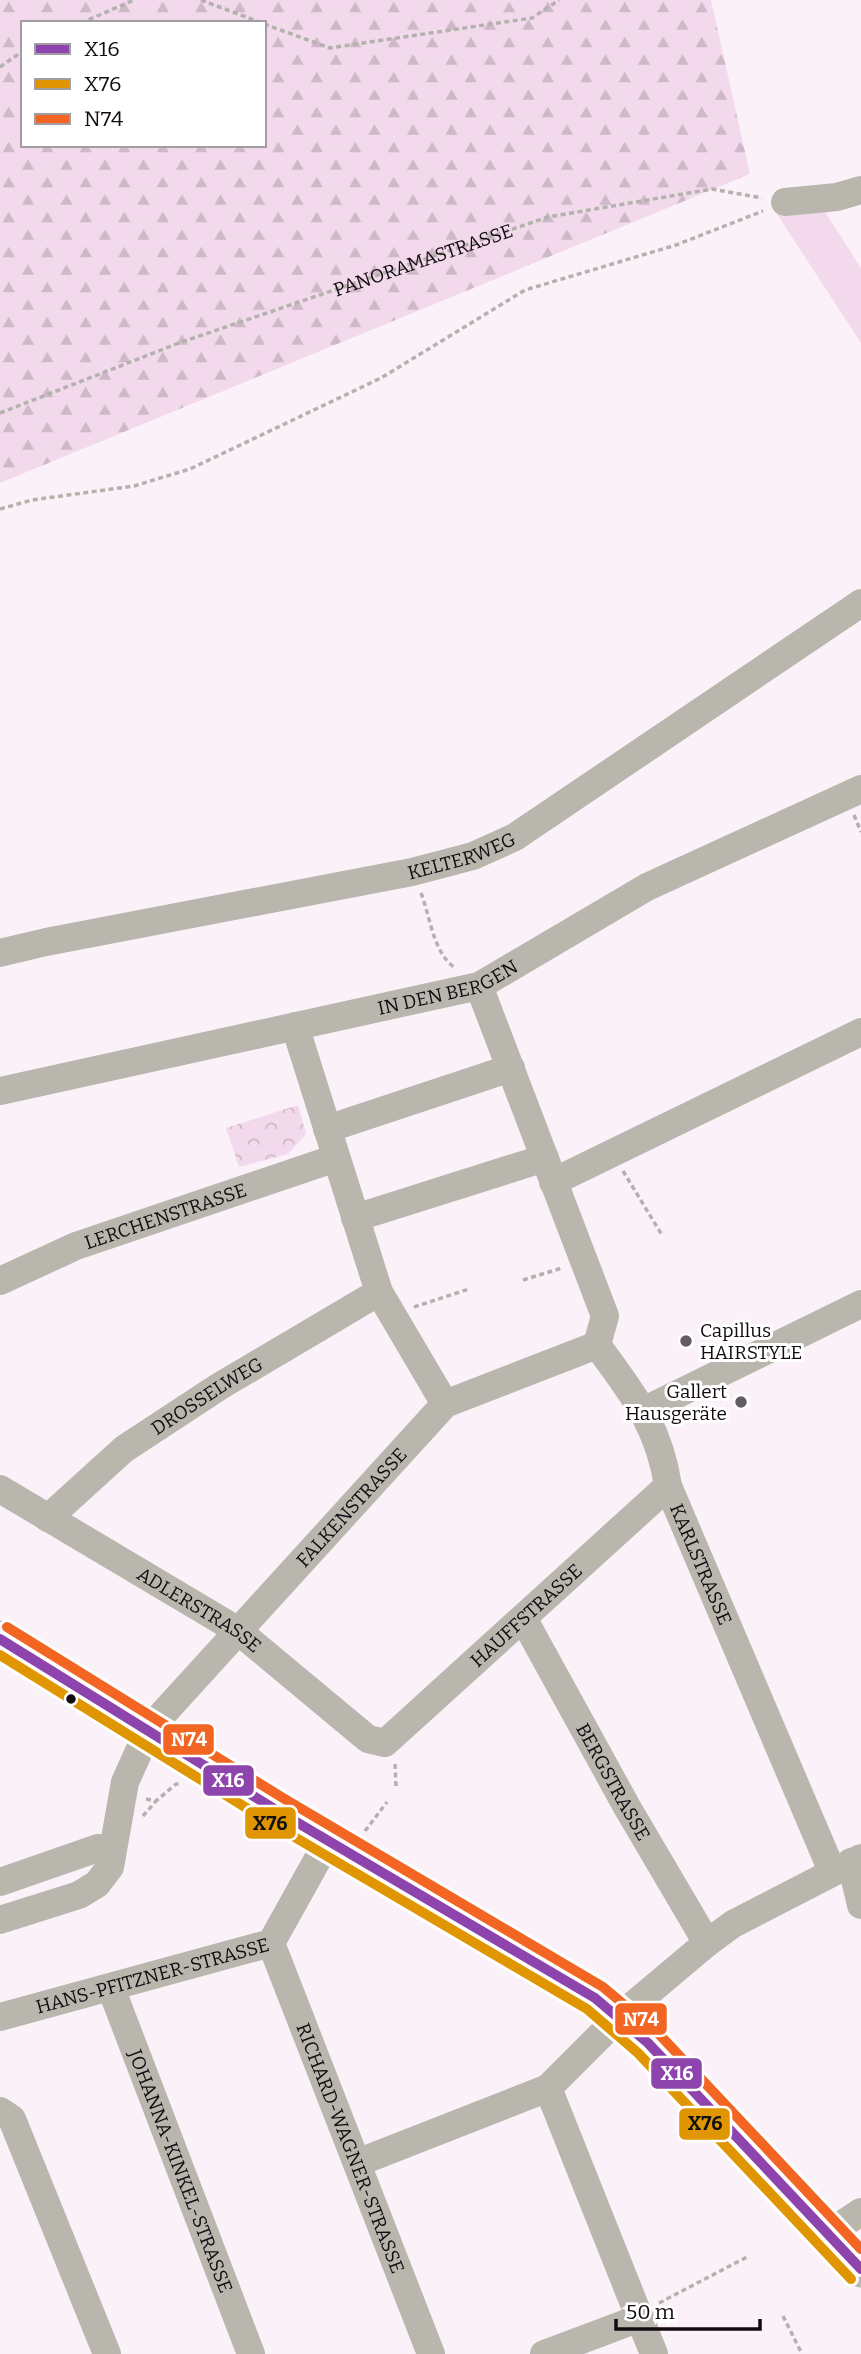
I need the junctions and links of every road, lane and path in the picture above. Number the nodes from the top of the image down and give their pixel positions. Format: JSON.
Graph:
{"nodes":[{"id":1,"x":135,"y":0,"type":"edge"},
{"id":2,"x":201,"y":0,"type":"edge"},
{"id":3,"x":559,"y":0,"type":"edge"},
{"id":4,"x":86,"y":21,"type":"edge"},
{"id":5,"x":258,"y":21,"type":"edge"},
{"id":6,"x":266,"y":24,"type":"edge"},
{"id":7,"x":21,"y":52,"type":"edge"},
{"id":8,"x":0,"y":67,"type":"edge"},
{"id":9,"x":861,"y":190,"type":"edge"},
{"id":10,"x":785,"y":202,"type":"junction"},
{"id":11,"x":0,"y":413,"type":"edge"},
{"id":12,"x":0,"y":509,"type":"edge"},
{"id":13,"x":861,"y":603,"type":"edge"},
{"id":14,"x":861,"y":789,"type":"edge"},
{"id":15,"x":412,"y":872,"type":"junction"},
{"id":16,"x":0,"y":953,"type":"edge"},
{"id":17,"x":468,"y":978,"type":"junction"},
{"id":18,"x":295,"y":1026,"type":"junction"},
{"id":19,"x":861,"y":1032,"type":"edge"},
{"id":20,"x":511,"y":1068,"type":"junction"},
{"id":21,"x":0,"y":1091,"type":"edge"},
{"id":22,"x":327,"y":1129,"type":"junction"},
{"id":23,"x":612,"y":1154,"type":"junction"},
{"id":24,"x":336,"y":1158,"type":"junction"},
{"id":25,"x":549,"y":1170,"type":"junction"},
{"id":26,"x":355,"y":1218,"type":"junction"},
{"id":27,"x":662,"y":1235,"type":"dead end"},
{"id":28,"x":584,"y":1261,"type":"junction"},
{"id":29,"x":523,"y":1280,"type":"dead end"},
{"id":30,"x":0,"y":1281,"type":"edge"},
{"id":31,"x":469,"y":1289,"type":"dead end"},
{"id":32,"x":386,"y":1303,"type":"junction"},
{"id":33,"x":861,"y":1304,"type":"edge"},
{"id":34,"x":597,"y":1345,"type":"junction"},
{"id":35,"x":445,"y":1405,"type":"junction"},
{"id":36,"x":645,"y":1410,"type":"junction"},
{"id":37,"x":668,"y":1486,"type":"junction"},
{"id":38,"x":0,"y":1489,"type":"edge"},
{"id":39,"x":48,"y":1518,"type":"junction"},
{"id":40,"x":523,"y":1618,"type":"junction"},
{"id":41,"x":237,"y":1630,"type":"junction"},
{"id":42,"x":0,"y":1639,"type":"edge"},
{"id":43,"x":149,"y":1729,"type":"junction"},
{"id":44,"x":385,"y":1743,"type":"joint"},
{"id":45,"x":387,"y":1802,"type":"dead end"},
{"id":46,"x":339,"y":1845,"type":"junction"},
{"id":47,"x":97,"y":1848,"type":"dead end"},
{"id":48,"x":848,"y":1864,"type":"edge"},
{"id":49,"x":0,"y":1882,"type":"edge"},
{"id":50,"x":861,"y":1905,"type":"edge"},
{"id":51,"x":0,"y":1920,"type":"edge"},
{"id":52,"x":271,"y":1943,"type":"junction"},
{"id":53,"x":707,"y":1943,"type":"junction"},
{"id":54,"x":111,"y":1988,"type":"junction"},
{"id":55,"x":0,"y":2017,"type":"edge"},
{"id":56,"x":619,"y":2017,"type":"junction"},
{"id":57,"x":548,"y":2088,"type":"junction"},
{"id":58,"x":0,"y":2111,"type":"edge"},
{"id":59,"x":357,"y":2163,"type":"junction"},
{"id":60,"x":861,"y":2212,"type":"edge"},
{"id":61,"x":828,"y":2234,"type":"junction"},
{"id":62,"x":747,"y":2257,"type":"dead end"},
{"id":63,"x":861,"y":2269,"type":"edge"},
{"id":64,"x":639,"y":2316,"type":"junction"},
{"id":65,"x":783,"y":2316,"type":"dead end"},
{"id":66,"x":107,"y":2354,"type":"edge"},
{"id":67,"x":251,"y":2354,"type":"edge"},
{"id":68,"x":431,"y":2354,"type":"edge"},
{"id":69,"x":544,"y":2354,"type":"edge"},
{"id":70,"x":654,"y":2354,"type":"edge"},
{"id":71,"x":802,"y":2354,"type":"edge"}],
"edges":[{"from":1,"to":4,"type":"path"},
{"from":2,"to":5,"type":"path"},
{"from":3,"to":6,"type":"path"},
{"from":7,"to":8,"type":"path"},
{"from":9,"to":10,"type":"street"},
{"from":10,"to":11,"type":"path","name":"PANORAMASTRASSE"},
{"from":10,"to":12,"type":"path"},
{"from":13,"to":15,"type":"street","name":"KELTERWEG"},
{"from":14,"to":17,"type":"street","name":"IN DEN BERGEN"},
{"from":15,"to":16,"type":"street","name":"KELTERWEG"},
{"from":15,"to":17,"type":"path"},
{"from":17,"to":18,"type":"street","name":"IN DEN BERGEN"},
{"from":17,"to":20,"type":"street"},
{"from":18,"to":21,"type":"street","name":"IN DEN BERGEN"},
{"from":18,"to":22,"type":"street"},
{"from":19,"to":23,"type":"street"},
{"from":20,"to":22,"type":"street"},
{"from":20,"to":25,"type":"street"},
{"from":22,"to":24,"type":"street"},
{"from":23,"to":25,"type":"street"},
{"from":23,"to":27,"type":"path"},
{"from":24,"to":26,"type":"street"},
{"from":24,"to":30,"type":"street","name":"LERCHENSTRASSE"},
{"from":25,"to":26,"type":"street"},
{"from":25,"to":28,"type":"street"},
{"from":26,"to":32,"type":"street"},
{"from":28,"to":29,"type":"path"},
{"from":28,"to":34,"type":"street"},
{"from":31,"to":32,"type":"path"},
{"from":32,"to":35,"type":"street"},
{"from":32,"to":39,"type":"street","name":"DROSSELWEG"},
{"from":33,"to":36,"type":"street"},
{"from":34,"to":35,"type":"street","name":"FALKENSTRASSE"},
{"from":34,"to":36,"type":"street","name":"KARLSTRASSE"},
{"from":35,"to":41,"type":"street","name":"FALKENSTRASSE"},
{"from":36,"to":37,"type":"street","name":"KARLSTRASSE"},
{"from":37,"to":40,"type":"street","name":"HAUFFSTRASSE"},
{"from":37,"to":48,"type":"street","name":"KARLSTRASSE"},
{"from":38,"to":39,"type":"street","name":"ADLERSTRASSE"},
{"from":39,"to":41,"type":"street","name":"ADLERSTRASSE"},
{"from":40,"to":44,"type":"street","name":"HAUFFSTRASSE"},
{"from":40,"to":53,"type":"street","name":"BERGSTRASSE"},
{"from":41,"to":43,"type":"street","name":"FALKENSTRASSE"},
{"from":41,"to":44,"type":"street","name":"ADLERSTRASSE"},
{"from":42,"to":43,"type":"main road"},
{"from":43,"to":46,"type":"main road"},
{"from":43,"to":51,"type":"street","name":"FALKENSTRASSE"},
{"from":45,"to":46,"type":"path"},
{"from":46,"to":52,"type":"street","name":"HANS-PFITZNER-STRASSE"},
{"from":46,"to":56,"type":"main road"},
{"from":47,"to":49,"type":"street"},
{"from":48,"to":50,"type":"street","name":"KARLSTRASSE"},
{"from":48,"to":53,"type":"street"},
{"from":52,"to":54,"type":"street","name":"HANS-PFITZNER-STRASSE"},
{"from":52,"to":59,"type":"street","name":"RICHARD-WAGNER-STRASSE"},
{"from":53,"to":56,"type":"street"},
{"from":54,"to":55,"type":"street","name":"HANS-PFITZNER-STRASSE"},
{"from":54,"to":67,"type":"street","name":"JOHANNA-KINKEL-STRASSE"},
{"from":56,"to":57,"type":"street"},
{"from":56,"to":61,"type":"main road"},
{"from":57,"to":59,"type":"street"},
{"from":57,"to":64,"type":"street"},
{"from":58,"to":66,"type":"street"},
{"from":59,"to":68,"type":"street","name":"RICHARD-WAGNER-STRASSE"},
{"from":60,"to":61,"type":"street"},
{"from":61,"to":63,"type":"main road"},
{"from":62,"to":64,"type":"path"},
{"from":64,"to":69,"type":"street"},
{"from":64,"to":70,"type":"street"},
{"from":65,"to":71,"type":"path"}]}
